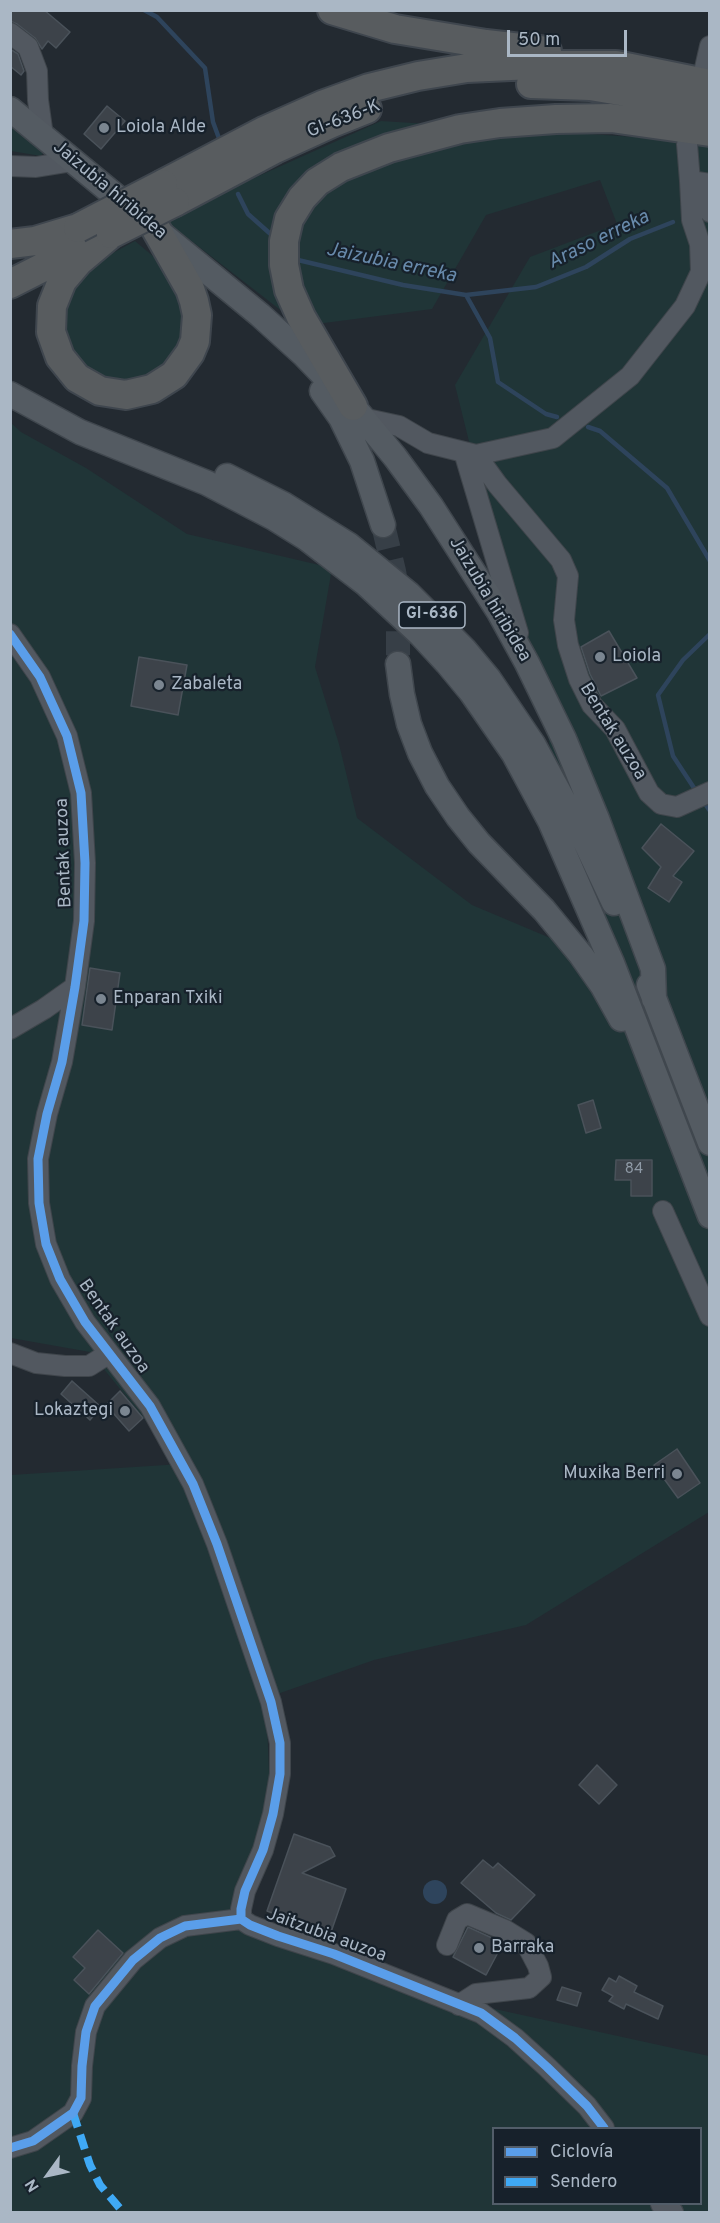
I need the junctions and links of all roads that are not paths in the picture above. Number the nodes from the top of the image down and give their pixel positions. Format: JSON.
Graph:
{"nodes":[{"id":1,"x":332,"y":10,"type":"edge"},
{"id":2,"x":10,"y":33,"type":"edge"},
{"id":3,"x":710,"y":46,"type":"edge"},
{"id":4,"x":616,"y":65,"type":"junction"},
{"id":5,"x":707,"y":76,"type":"edge"},
{"id":6,"x":10,"y":109,"type":"edge"},
{"id":7,"x":710,"y":109,"type":"edge"},
{"id":8,"x":44,"y":136,"type":"junction"},
{"id":9,"x":698,"y":138,"type":"edge"},
{"id":10,"x":73,"y":161,"type":"junction"},
{"id":11,"x":10,"y":166,"type":"edge"},
{"id":12,"x":700,"y":183,"type":"edge"},
{"id":13,"x":169,"y":193,"type":"junction"},
{"id":14,"x":710,"y":212,"type":"edge"},
{"id":15,"x":156,"y":229,"type":"junction"},
{"id":16,"x":111,"y":234,"type":"junction"},
{"id":17,"x":10,"y":244,"type":"edge"},
{"id":18,"x":208,"y":272,"type":"junction"},
{"id":19,"x":10,"y":284,"type":"edge"},
{"id":20,"x":10,"y":394,"type":"edge"},
{"id":21,"x":40,"y":411,"type":"junction"},
{"id":22,"x":358,"y":412,"type":"junction"},
{"id":23,"x":470,"y":454,"type":"junction"},
{"id":24,"x":382,"y":525,"type":"tunnel mouth"},
{"id":25,"x":10,"y":634,"type":"edge"},
{"id":26,"x":527,"y":663,"type":"junction"},
{"id":27,"x":398,"y":664,"type":"tunnel mouth"},
{"id":28,"x":707,"y":793,"type":"edge"},
{"id":29,"x":75,"y":987,"type":"junction"},
{"id":30,"x":654,"y":999,"type":"junction"},
{"id":31,"x":10,"y":1029,"type":"edge"},
{"id":32,"x":650,"y":1063,"type":"junction"},
{"id":33,"x":710,"y":1143,"type":"edge"},
{"id":34,"x":663,"y":1211,"type":"dead end"},
{"id":35,"x":710,"y":1216,"type":"edge"},
{"id":36,"x":710,"y":1316,"type":"edge"},
{"id":37,"x":11,"y":1354,"type":"edge"},
{"id":38,"x":108,"y":1354,"type":"junction"},
{"id":39,"x":241,"y":1919,"type":"junction"},
{"id":40,"x":447,"y":1945,"type":"dead end"},
{"id":41,"x":459,"y":2005,"type":"junction"},
{"id":42,"x":603,"y":2127,"type":"edge"},
{"id":43,"x":10,"y":2148,"type":"edge"}],
"edges":[{"from":1,"to":4,"type":"highway"},
{"from":2,"to":8,"type":"street"},
{"from":3,"to":5,"type":"street"},
{"from":4,"to":5,"type":"highway","name":"GI-636-K"},
{"from":4,"to":13,"type":"highway","name":"GI-636-K"},
{"from":6,"to":8,"type":"main road","name":"Jaizubia hiribidea"},
{"from":7,"to":13,"type":"highway","name":"GI-636-K"},
{"from":8,"to":10,"type":"main road","name":"Jaizubia hiribidea"},
{"from":9,"to":12,"type":"street"},
{"from":9,"to":22,"type":"highway"},
{"from":10,"to":11,"type":"street"},
{"from":10,"to":15,"type":"main road","name":"Jaizubia hiribidea"},
{"from":12,"to":14,"type":"street"},
{"from":12,"to":23,"type":"street"},
{"from":13,"to":16,"type":"highway","name":"GI-636-K","bridge":true},
{"from":13,"to":17,"type":"highway","name":"GI-636-K","bridge":true},
{"from":15,"to":16,"type":"highway"},
{"from":15,"to":18,"type":"main road","name":"Jaizubia hiribidea"},
{"from":16,"to":19,"type":"highway","name":"GI-636-K"},
{"from":18,"to":22,"type":"main road","name":"Jaizubia hiribidea"},
{"from":18,"to":24,"type":"main road","name":"Jaizubia hiribidea"},
{"from":20,"to":21,"type":"main road","number":"GI-636"},
{"from":21,"to":30,"type":"main road","number":"GI-636"},
{"from":21,"to":32,"type":"main road","number":"GI-636"},
{"from":22,"to":23,"type":"street"},
{"from":22,"to":26,"type":"main road","name":"Jaizubia hiribidea"},
{"from":23,"to":26,"type":"street"},
{"from":23,"to":28,"type":"street","name":"Bentak auzoa"},
{"from":25,"to":29,"type":"street","name":"Bentak auzoa"},
{"from":26,"to":30,"type":"main road","name":"Jaizubia hiribidea"},
{"from":27,"to":32,"type":"main road"},
{"from":29,"to":31,"type":"street"},
{"from":29,"to":38,"type":"street","name":"Bentak auzoa"},
{"from":30,"to":33,"type":"main road","number":"GI-636"},
{"from":32,"to":35,"type":"main road","number":"GI-636"},
{"from":34,"to":36,"type":"street"},
{"from":37,"to":38,"type":"street","name":"Bentak auzoa"},
{"from":38,"to":39,"type":"street","name":"Bentak auzoa"},
{"from":39,"to":41,"type":"street","name":"Jaitzubia auzoa"},
{"from":39,"to":43,"type":"street","name":"Jaitzubia auzoa"},
{"from":40,"to":41,"type":"street"},
{"from":41,"to":42,"type":"street","name":"Jaitzubia auzoa"}]}
